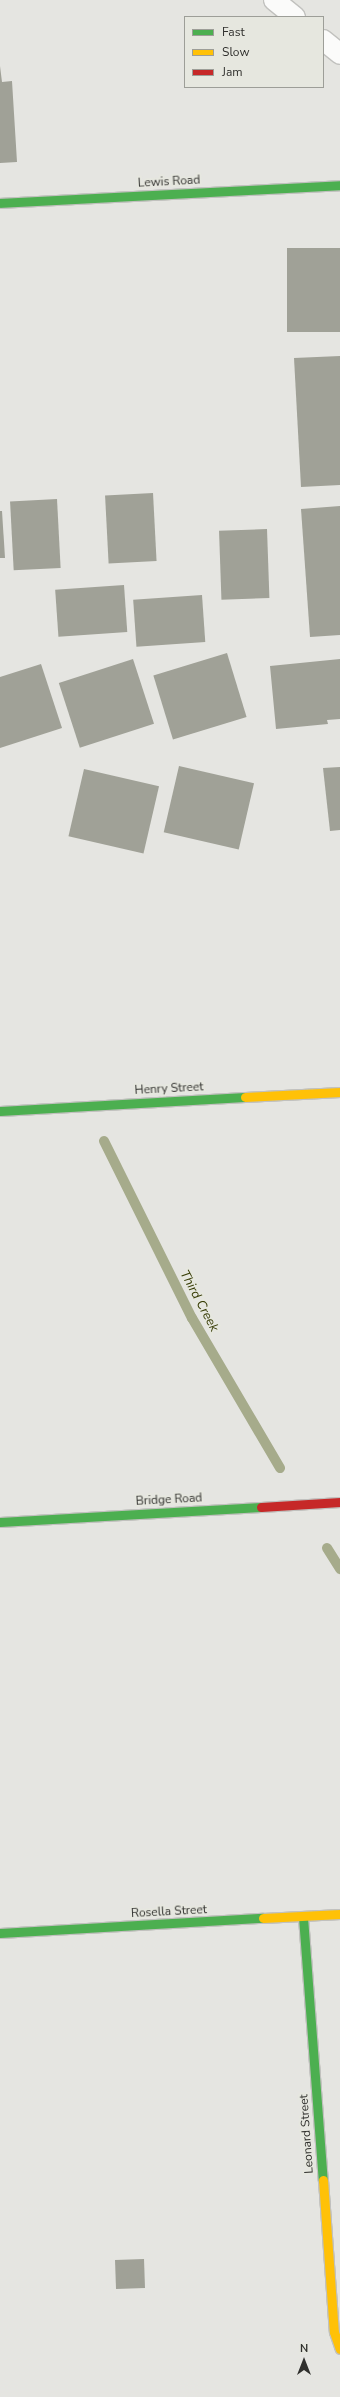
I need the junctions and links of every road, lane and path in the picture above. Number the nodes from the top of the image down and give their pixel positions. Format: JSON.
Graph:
{"nodes":[{"id":1,"x":274,"y":0,"type":"edge"},
{"id":2,"x":294,"y":16,"type":"edge"},
{"id":3,"x":324,"y":41,"type":"edge"},
{"id":4,"x":340,"y":54,"type":"edge"},
{"id":5,"x":340,"y":185,"type":"edge"},
{"id":6,"x":0,"y":203,"type":"edge"},
{"id":7,"x":340,"y":1092,"type":"edge"},
{"id":8,"x":0,"y":1111,"type":"edge"},
{"id":9,"x":340,"y":1502,"type":"edge"},
{"id":10,"x":0,"y":1522,"type":"edge"},
{"id":11,"x":340,"y":1914,"type":"edge"},
{"id":12,"x":303,"y":1917,"type":"junction"},
{"id":13,"x":0,"y":1933,"type":"edge"},
{"id":14,"x":340,"y":2349,"type":"edge"}],
"edges":[{"from":1,"to":2,"type":"lane"},
{"from":3,"to":4,"type":"lane"},
{"from":5,"to":6,"type":"street","name":"Lewis Road"},
{"from":7,"to":8,"type":"street","name":"Henry Street"},
{"from":9,"to":10,"type":"street","name":"Bridge Road"},
{"from":11,"to":12,"type":"street","name":"Rosella Street"},
{"from":12,"to":13,"type":"street","name":"Rosella Street"},
{"from":12,"to":14,"type":"street","name":"Leonard Street"}]}
